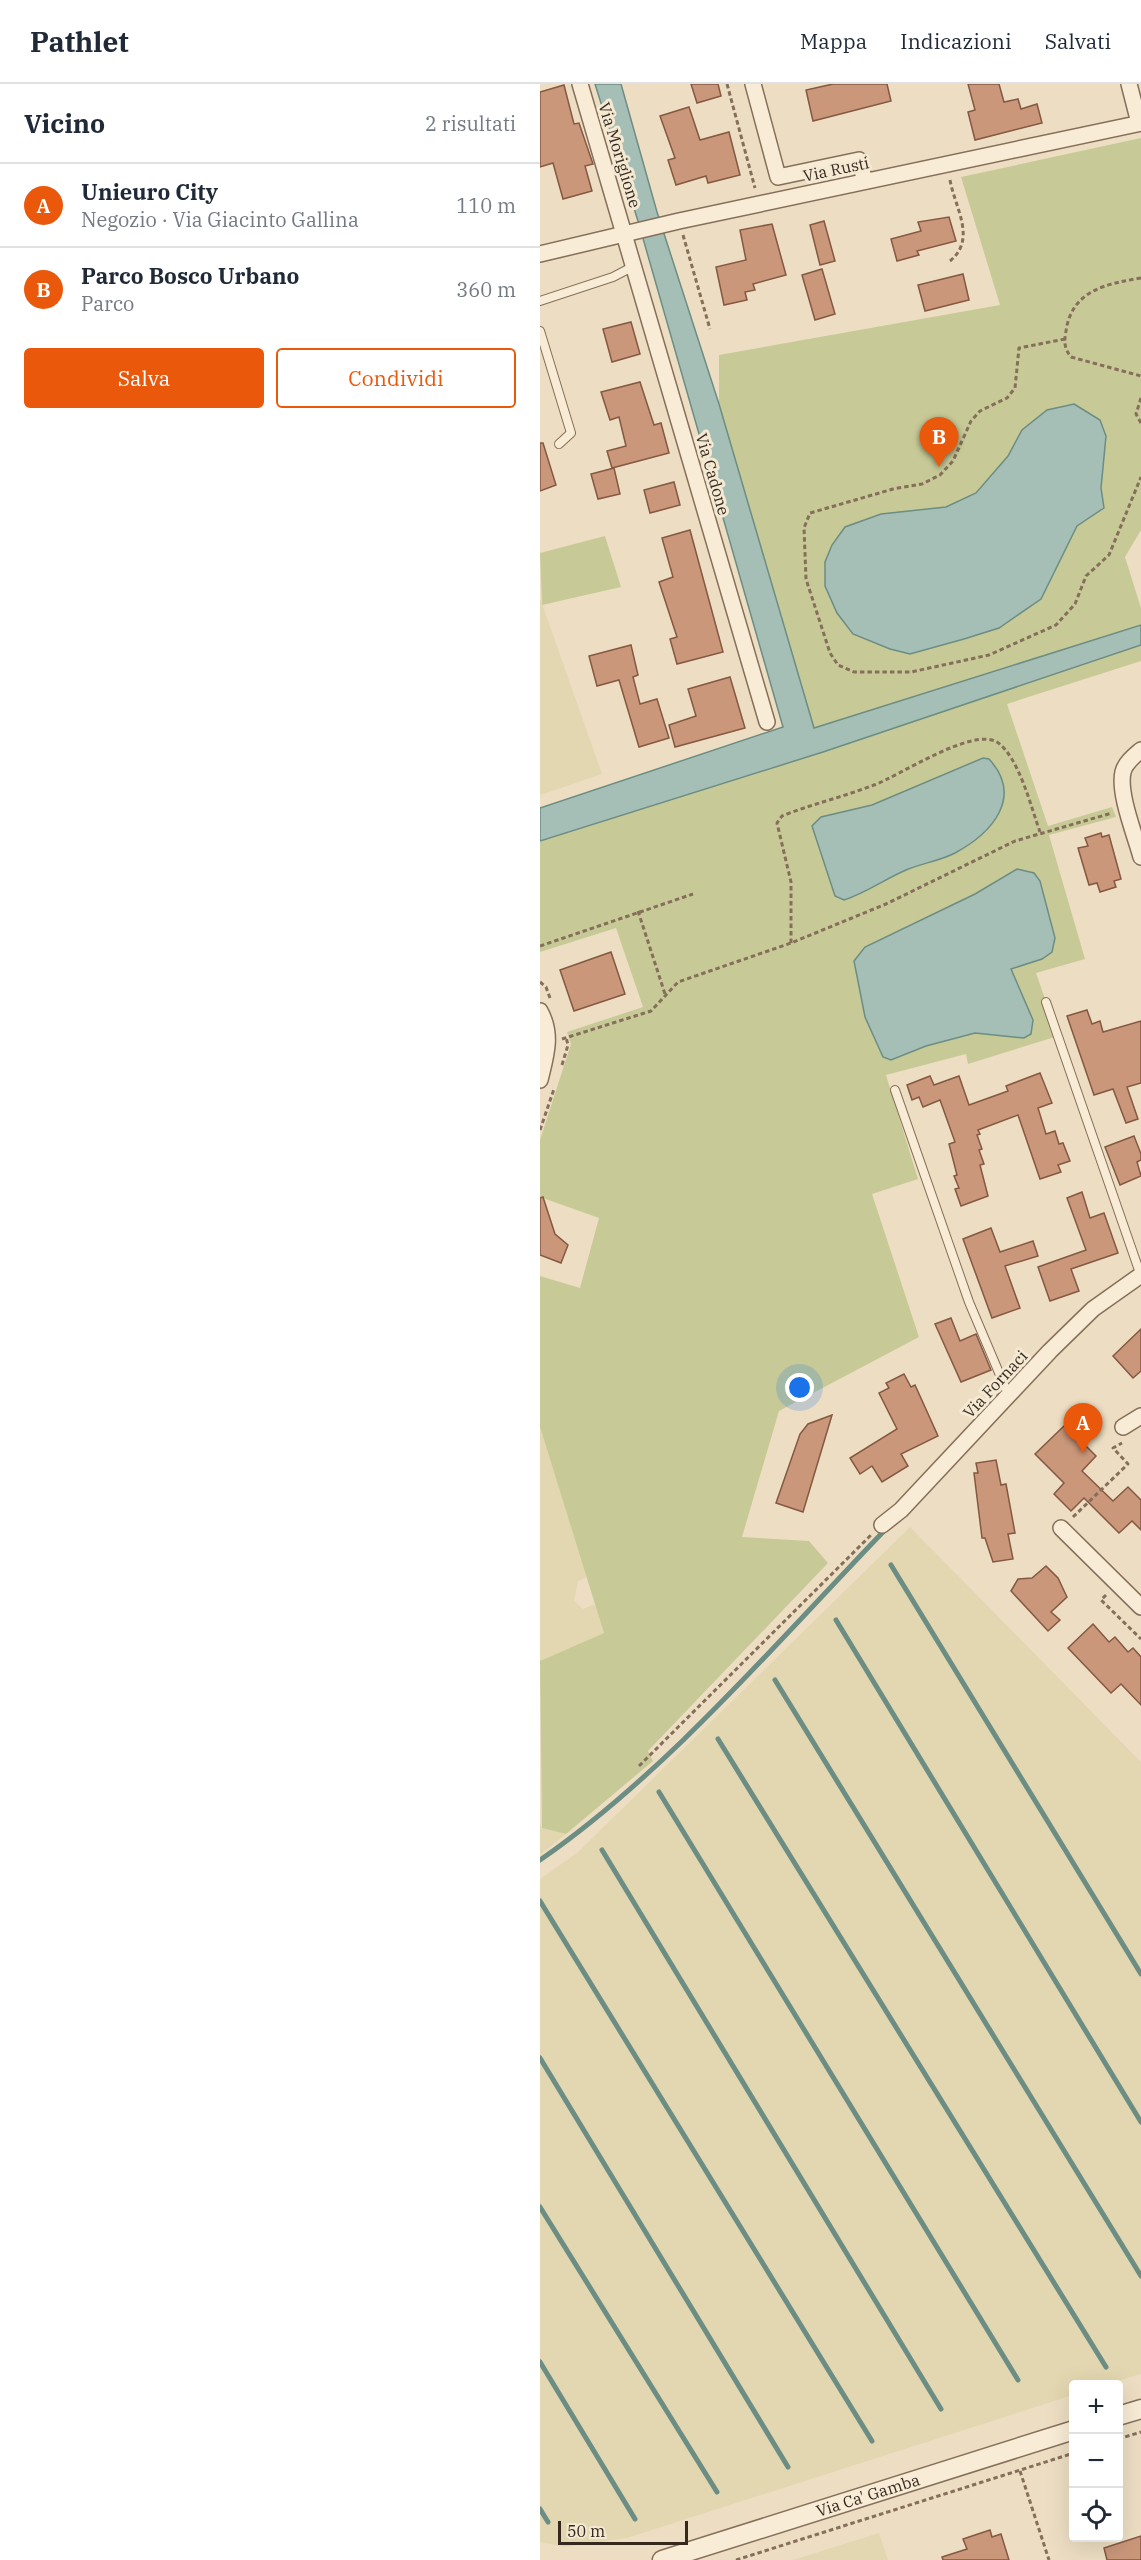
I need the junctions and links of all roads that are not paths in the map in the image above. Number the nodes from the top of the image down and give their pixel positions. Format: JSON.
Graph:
{"nodes":[{"id":1,"x":580,"y":84,"type":"edge"},
{"id":2,"x":753,"y":84,"type":"edge"},
{"id":3,"x":1129,"y":84,"type":"edge"},
{"id":4,"x":1140,"y":123,"type":"edge"},
{"id":5,"x":865,"y":181,"type":"junction"},
{"id":6,"x":629,"y":235,"type":"junction"},
{"id":7,"x":540,"y":254,"type":"edge"},
{"id":8,"x":634,"y":266,"type":"junction"},
{"id":9,"x":540,"y":301,"type":"edge"},
{"id":10,"x":540,"y":331,"type":"edge"},
{"id":11,"x":559,"y":444,"type":"dead end"},
{"id":12,"x":767,"y":722,"type":"dead end"},
{"id":13,"x":1141,"y":750,"type":"edge"},
{"id":14,"x":1141,"y":857,"type":"edge"},
{"id":15,"x":1046,"y":1002,"type":"dead end"},
{"id":16,"x":540,"y":1011,"type":"edge"},
{"id":17,"x":540,"y":1080,"type":"edge"},
{"id":18,"x":895,"y":1090,"type":"dead end"},
{"id":19,"x":1141,"y":1275,"type":"edge"},
{"id":20,"x":1009,"y":1395,"type":"junction"},
{"id":21,"x":1141,"y":1416,"type":"edge"},
{"id":22,"x":1123,"y":1427,"type":"dead end"},
{"id":23,"x":882,"y":1525,"type":"road end"},
{"id":24,"x":1061,"y":1528,"type":"road end"},
{"id":25,"x":1141,"y":1607,"type":"edge"},
{"id":26,"x":1141,"y":2409,"type":"edge"},
{"id":27,"x":1123,"y":2415,"type":"edge"},
{"id":28,"x":1069,"y":2432,"type":"edge"},
{"id":29,"x":662,"y":2560,"type":"edge"}],
"edges":[{"from":1,"to":6,"type":"street","name":"Via Moriglione"},
{"from":2,"to":5,"type":"street"},
{"from":3,"to":4,"type":"street"},
{"from":4,"to":5,"type":"street","name":"Via Rusti"},
{"from":5,"to":6,"type":"street","name":"Via Rusti"},
{"from":6,"to":7,"type":"street","name":"Via Rusti"},
{"from":6,"to":8,"type":"street","name":"Via Cadone"},
{"from":8,"to":9,"type":"lane"},
{"from":8,"to":12,"type":"street","name":"Via Cadone"},
{"from":10,"to":11,"type":"lane"},
{"from":13,"to":14,"type":"street"},
{"from":15,"to":19,"type":"lane"},
{"from":16,"to":17,"type":"street"},
{"from":18,"to":20,"type":"lane"},
{"from":19,"to":20,"type":"street","name":"Via Fornaci"},
{"from":20,"to":23,"type":"street","name":"Via Fornaci"},
{"from":21,"to":22,"type":"street"},
{"from":24,"to":25,"type":"street"},
{"from":26,"to":27,"type":"street"},
{"from":28,"to":29,"type":"street","name":"Via Ca' Gamba"}]}
